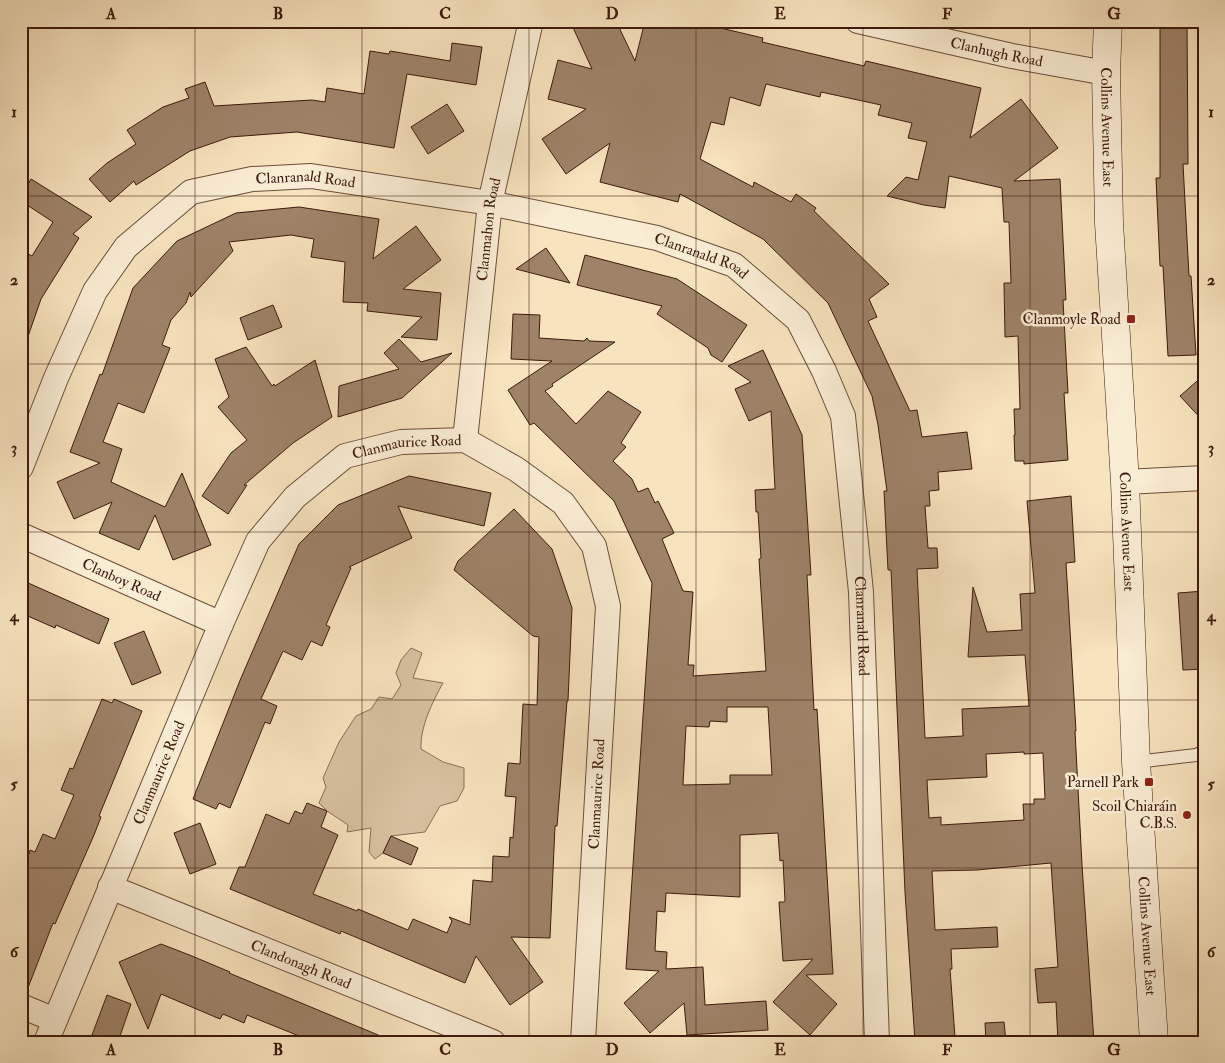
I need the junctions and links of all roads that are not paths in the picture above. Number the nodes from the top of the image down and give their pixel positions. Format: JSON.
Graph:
{"nodes":[{"id":1,"x":531,"y":21,"type":"edge"},
{"id":2,"x":858,"y":21,"type":"edge"},
{"id":3,"x":1108,"y":21,"type":"edge"},
{"id":4,"x":1106,"y":74,"type":"junction"},
{"id":5,"x":490,"y":203,"type":"junction"},
{"id":6,"x":466,"y":440,"type":"junction"},
{"id":7,"x":21,"y":467,"type":"edge"},
{"id":8,"x":1204,"y":478,"type":"edge"},
{"id":9,"x":1125,"y":482,"type":"junction"},
{"id":10,"x":21,"y":536,"type":"edge"},
{"id":11,"x":221,"y":624,"type":"junction"},
{"id":12,"x":1204,"y":751,"type":"edge"},
{"id":13,"x":1136,"y":762,"type":"junction"},
{"id":14,"x":110,"y":887,"type":"junction"},
{"id":15,"x":21,"y":1006,"type":"edge"},
{"id":16,"x":51,"y":1031,"type":"edge"},
{"id":17,"x":493,"y":1042,"type":"edge"},
{"id":18,"x":583,"y":1042,"type":"edge"},
{"id":19,"x":878,"y":1042,"type":"edge"},
{"id":20,"x":1154,"y":1042,"type":"edge"}],
"edges":[{"from":1,"to":5,"type":"street","name":"Clanmahon Road"},
{"from":2,"to":4,"type":"street","name":"Clanhugh Road"},
{"from":3,"to":4,"type":"main road","name":"Collins Avenue East"},
{"from":4,"to":9,"type":"main road","name":"Collins Avenue East"},
{"from":5,"to":6,"type":"street","name":"Clanmahon Road"},
{"from":5,"to":7,"type":"street","name":"Clanranald Road"},
{"from":5,"to":19,"type":"street","name":"Clanranald Road"},
{"from":6,"to":11,"type":"street","name":"Clanmaurice Road"},
{"from":6,"to":18,"type":"street","name":"Clanmaurice Road"},
{"from":8,"to":9,"type":"street"},
{"from":9,"to":13,"type":"main road","name":"Collins Avenue East"},
{"from":10,"to":11,"type":"street","name":"Clanboy Road"},
{"from":11,"to":14,"type":"street","name":"Clanmaurice Road"},
{"from":12,"to":13,"type":"lane"},
{"from":13,"to":20,"type":"main road","name":"Collins Avenue East"},
{"from":14,"to":16,"type":"street","name":"Clanmaurice Road"},
{"from":14,"to":17,"type":"street","name":"Clandonagh Road"},
{"from":15,"to":16,"type":"street"}]}
